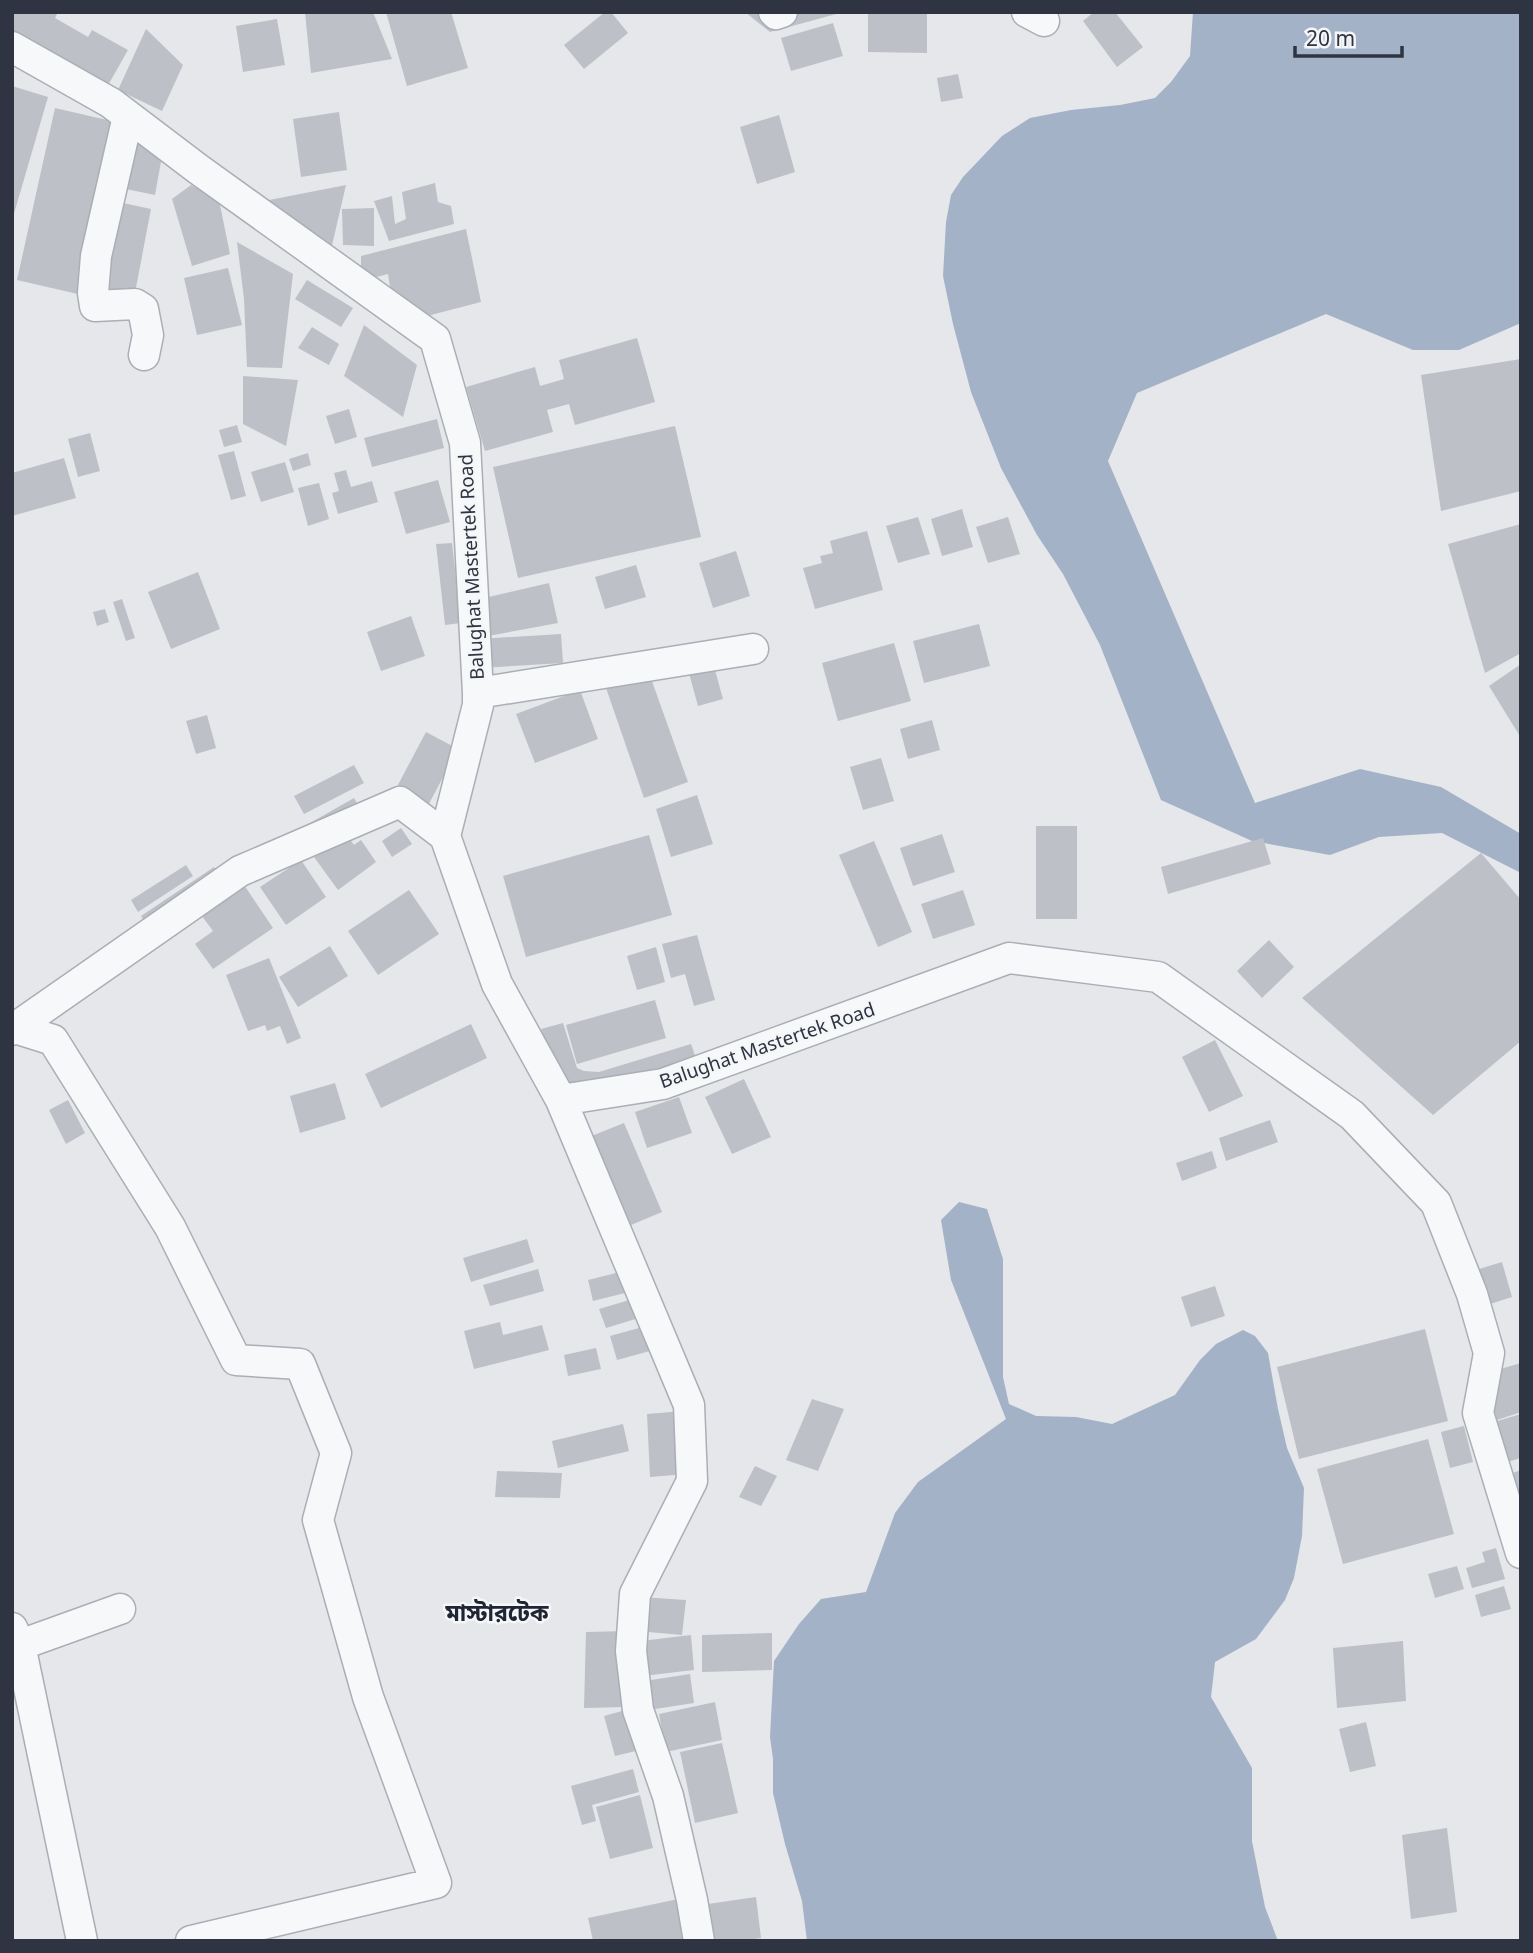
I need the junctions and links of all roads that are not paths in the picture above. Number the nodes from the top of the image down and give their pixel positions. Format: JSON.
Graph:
{"nodes":[{"id":1,"x":774,"y":12,"type":"edge"},
{"id":2,"x":782,"y":12,"type":"edge"},
{"id":3,"x":12,"y":47,"type":"edge"},
{"id":4,"x":128,"y":116,"type":"junction"},
{"id":5,"x":144,"y":355,"type":"dead end"},
{"id":6,"x":753,"y":649,"type":"dead end"},
{"id":7,"x":478,"y":693,"type":"junction"},
{"id":8,"x":445,"y":835,"type":"junction"},
{"id":9,"x":14,"y":1029,"type":"edge"},
{"id":10,"x":561,"y":1100,"type":"junction"},
{"id":11,"x":1521,"y":1553,"type":"edge"},
{"id":12,"x":120,"y":1609,"type":"dead end"},
{"id":13,"x":16,"y":1636,"type":"edge"},
{"id":14,"x":82,"y":1941,"type":"edge"},
{"id":15,"x":191,"y":1941,"type":"edge"},
{"id":16,"x":699,"y":1941,"type":"edge"}],
"edges":[{"from":1,"to":2,"type":"street"},
{"from":3,"to":4,"type":"street","name":"Balughat Mastertek Road"},
{"from":4,"to":5,"type":"street"},
{"from":4,"to":7,"type":"street","name":"Balughat Mastertek Road"},
{"from":6,"to":7,"type":"street"},
{"from":7,"to":8,"type":"street","name":"Balughat Mastertek Road"},
{"from":8,"to":9,"type":"street"},
{"from":8,"to":10,"type":"street"},
{"from":9,"to":15,"type":"street"},
{"from":10,"to":11,"type":"street","name":"Balughat Mastertek Road"},
{"from":10,"to":16,"type":"street"},
{"from":12,"to":13,"type":"street"},
{"from":13,"to":14,"type":"street"}]}
